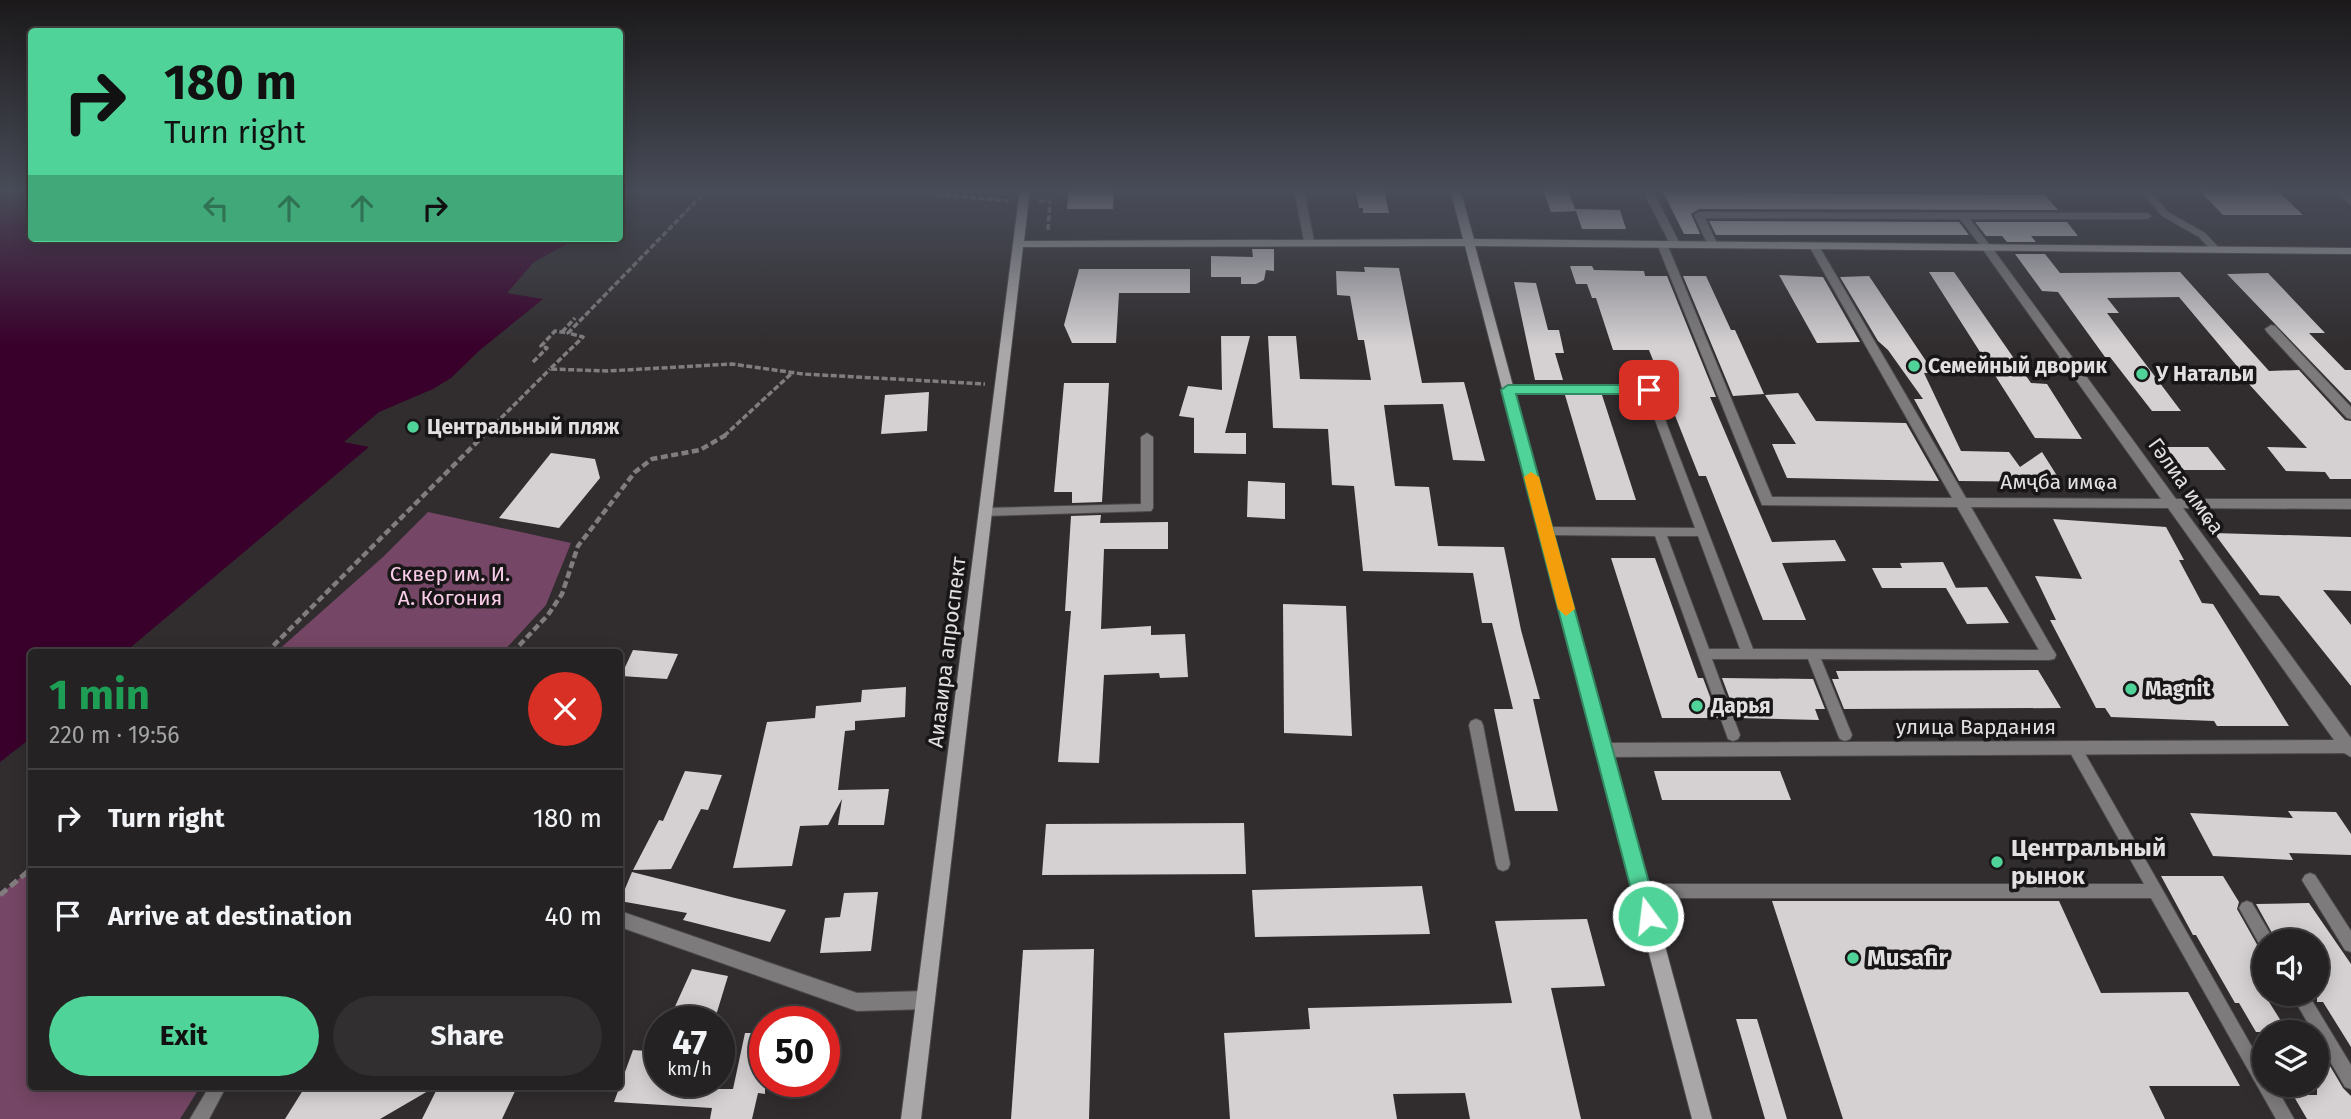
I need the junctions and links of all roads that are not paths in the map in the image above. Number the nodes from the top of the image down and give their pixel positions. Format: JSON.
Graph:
{"nodes":[{"id":1,"x":1280,"y":241,"type":"edge"},
{"id":2,"x":1344,"y":241,"type":"edge"},
{"id":3,"x":1712,"y":241,"type":"edge"},
{"id":4,"x":1982,"y":241,"type":"edge"},
{"id":5,"x":2207,"y":241,"type":"edge"},
{"id":6,"x":1468,"y":242,"type":"junction"},
{"id":7,"x":1017,"y":244,"type":"joint"},
{"id":8,"x":1668,"y":244,"type":"junction"},
{"id":9,"x":1713,"y":244,"type":"junction"},
{"id":10,"x":1814,"y":246,"type":"junction"},
{"id":11,"x":1986,"y":247,"type":"junction"},
{"id":12,"x":2214,"y":249,"type":"junction"},
{"id":13,"x":2351,"y":251,"type":"edge"},
{"id":14,"x":2271,"y":328,"type":"dead end"},
{"id":15,"x":1508,"y":390,"type":"junction"},
{"id":16,"x":2351,"y":415,"type":"edge"},
{"id":17,"x":1147,"y":437,"type":"dead end"},
{"id":18,"x":1961,"y":503,"type":"junction"},
{"id":19,"x":2172,"y":504,"type":"junction"},
{"id":20,"x":2351,"y":504,"type":"edge"},
{"id":21,"x":985,"y":512,"type":"junction"},
{"id":22,"x":1546,"y":531,"type":"junction"},
{"id":23,"x":1660,"y":532,"type":"junction"},
{"id":24,"x":1702,"y":532,"type":"junction"},
{"id":25,"x":1704,"y":654,"type":"junction"},
{"id":26,"x":1748,"y":654,"type":"junction"},
{"id":27,"x":1812,"y":654,"type":"junction"},
{"id":28,"x":2049,"y":655,"type":"joint"},
{"id":29,"x":1476,"y":725,"type":"dead end"},
{"id":30,"x":1733,"y":735,"type":"dead end"},
{"id":31,"x":1845,"y":735,"type":"dead end"},
{"id":32,"x":2074,"y":747,"type":"junction"},
{"id":33,"x":2350,"y":748,"type":"edge"},
{"id":34,"x":1604,"y":750,"type":"junction"},
{"id":35,"x":1503,"y":864,"type":"dead end"},
{"id":36,"x":2310,"y":880,"type":"dead end"},
{"id":37,"x":1642,"y":891,"type":"junction"},
{"id":38,"x":2156,"y":891,"type":"junction"},
{"id":39,"x":2247,"y":908,"type":"dead end"},
{"id":40,"x":623,"y":920,"type":"edge"},
{"id":41,"x":2259,"y":929,"type":"edge"},
{"id":42,"x":2351,"y":945,"type":"edge"},
{"id":43,"x":926,"y":1000,"type":"junction"},
{"id":44,"x":2306,"y":1006,"type":"edge"},
{"id":45,"x":2252,"y":1061,"type":"edge"},
{"id":46,"x":2351,"y":1081,"type":"edge"},
{"id":47,"x":216,"y":1090,"type":"edge"},
{"id":48,"x":2272,"y":1097,"type":"edge"},
{"id":49,"x":199,"y":1119,"type":"edge"},
{"id":50,"x":911,"y":1119,"type":"edge"},
{"id":51,"x":1702,"y":1119,"type":"edge"},
{"id":52,"x":2285,"y":1119,"type":"edge"}],
"edges":[{"from":1,"to":7,"type":"main road"},
{"from":2,"to":6,"type":"main road"},
{"from":3,"to":9,"type":"lane"},
{"from":4,"to":11,"type":"lane"},
{"from":5,"to":12,"type":"lane"},
{"from":6,"to":8,"type":"main road"},
{"from":6,"to":15,"type":"main road"},
{"from":7,"to":21,"type":"main road","name":"Аиааира апроспект"},
{"from":8,"to":9,"type":"main road"},
{"from":8,"to":18,"type":"street","name":"Амҷба имҩа"},
{"from":9,"to":10,"type":"main road"},
{"from":10,"to":11,"type":"main road"},
{"from":10,"to":18,"type":"street"},
{"from":11,"to":12,"type":"main road"},
{"from":11,"to":19,"type":"street","name":"Гәлиа имҩа"},
{"from":12,"to":13,"type":"main road"},
{"from":14,"to":16,"type":"street"},
{"from":15,"to":22,"type":"main road"},
{"from":15,"to":24,"type":"lane"},
{"from":17,"to":21,"type":"lane"},
{"from":18,"to":19,"type":"street","name":"Амҷба имҩа"},
{"from":18,"to":28,"type":"street"},
{"from":19,"to":20,"type":"street","name":"Амҷба имҩа"},
{"from":19,"to":33,"type":"street","name":"Гәлиа имҩа"},
{"from":21,"to":43,"type":"main road","name":"Аиааира апроспект"},
{"from":22,"to":23,"type":"lane"},
{"from":22,"to":34,"type":"main road"},
{"from":23,"to":24,"type":"lane"},
{"from":23,"to":25,"type":"lane"},
{"from":24,"to":26,"type":"lane"},
{"from":25,"to":26,"type":"lane"},
{"from":25,"to":30,"type":"lane"},
{"from":26,"to":27,"type":"lane"},
{"from":27,"to":28,"type":"lane"},
{"from":27,"to":31,"type":"lane"},
{"from":29,"to":35,"type":"lane"},
{"from":32,"to":33,"type":"street","name":"улица Вардания"},
{"from":32,"to":34,"type":"street","name":"улица Вардания"},
{"from":32,"to":38,"type":"lane"},
{"from":34,"to":37,"type":"main road"},
{"from":36,"to":42,"type":"lane"},
{"from":37,"to":38,"type":"lane"},
{"from":37,"to":51,"type":"main road"},
{"from":38,"to":45,"type":"lane"},
{"from":39,"to":41,"type":"lane"},
{"from":40,"to":43,"type":"street"},
{"from":43,"to":50,"type":"main road","name":"Аиааира апроспект"},
{"from":44,"to":46,"type":"lane"},
{"from":47,"to":49,"type":"lane"},
{"from":48,"to":52,"type":"lane"}]}
